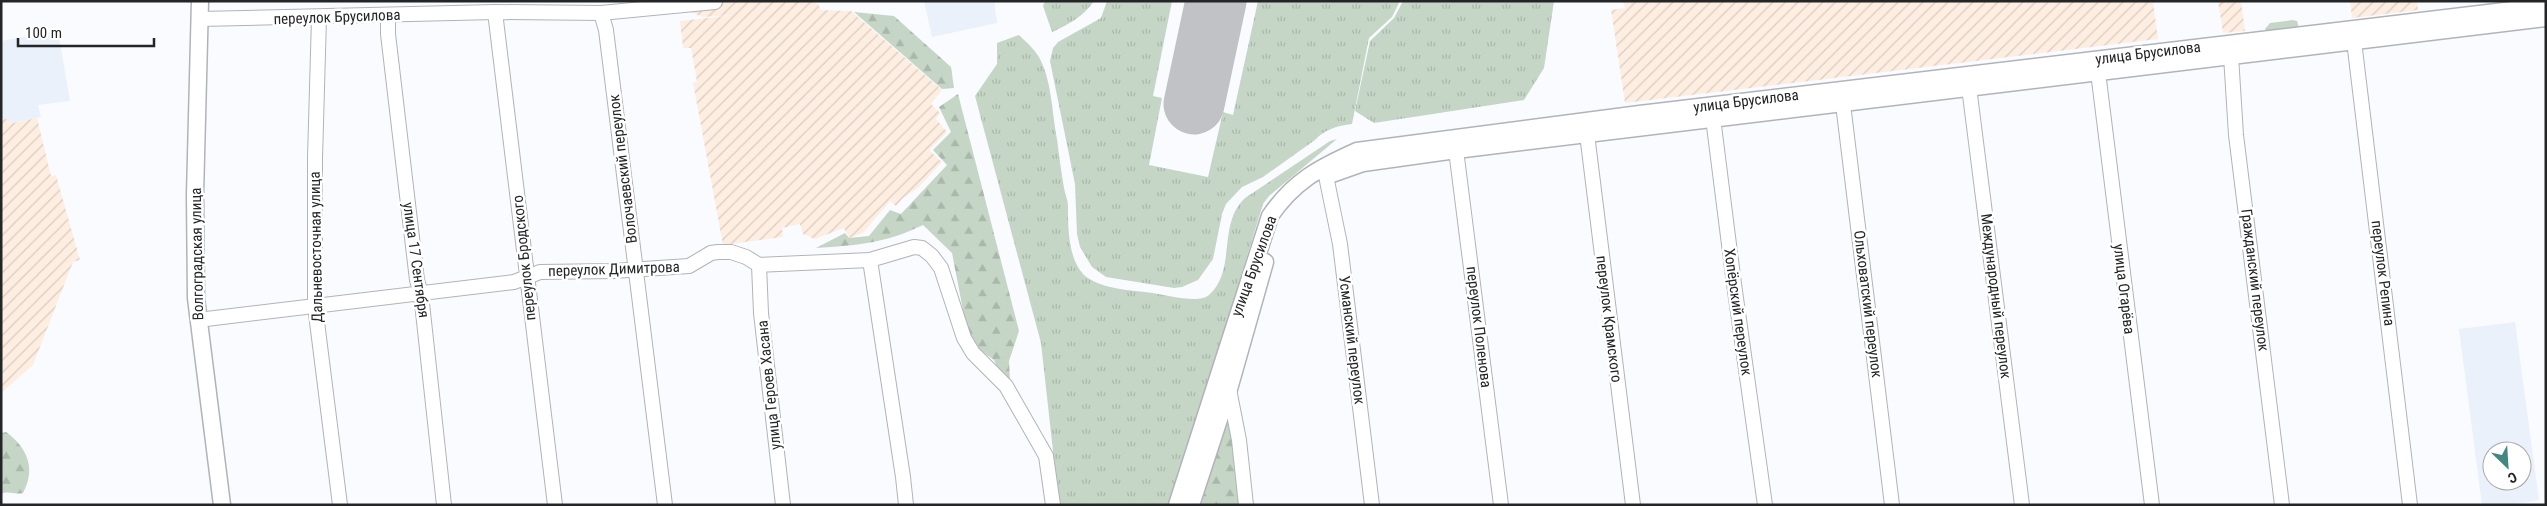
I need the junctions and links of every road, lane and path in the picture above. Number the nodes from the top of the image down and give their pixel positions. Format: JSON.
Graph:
{"nodes":[{"id":1,"x":200,"y":1,"type":"edge"},
{"id":2,"x":715,"y":2,"type":"edge"},
{"id":3,"x":2546,"y":6,"type":"edge"},
{"id":4,"x":495,"y":12,"type":"junction"},
{"id":5,"x":601,"y":13,"type":"junction"},
{"id":6,"x":388,"y":16,"type":"junction"},
{"id":7,"x":319,"y":18,"type":"junction"},
{"id":8,"x":2546,"y":18,"type":"edge"},
{"id":9,"x":199,"y":19,"type":"junction"},
{"id":10,"x":2354,"y":41,"type":"junction"},
{"id":11,"x":2231,"y":56,"type":"junction"},
{"id":12,"x":2098,"y":72,"type":"junction"},
{"id":13,"x":1969,"y":88,"type":"junction"},
{"id":14,"x":1905,"y":89,"type":"junction"},
{"id":15,"x":1843,"y":104,"type":"junction"},
{"id":16,"x":1713,"y":118,"type":"junction"},
{"id":17,"x":1587,"y":134,"type":"junction"},
{"id":18,"x":1456,"y":150,"type":"junction"},
{"id":19,"x":1326,"y":176,"type":"junction"},
{"id":20,"x":870,"y":260,"type":"junction"},
{"id":21,"x":758,"y":265,"type":"junction"},
{"id":22,"x":635,"y":270,"type":"junction"},
{"id":23,"x":525,"y":277,"type":"junction"},
{"id":24,"x":421,"y":294,"type":"junction"},
{"id":25,"x":315,"y":306,"type":"junction"},
{"id":26,"x":198,"y":320,"type":"junction"},
{"id":27,"x":1229,"y":389,"type":"junction"},
{"id":28,"x":222,"y":505,"type":"edge"},
{"id":29,"x":340,"y":505,"type":"edge"},
{"id":30,"x":444,"y":505,"type":"edge"},
{"id":31,"x":555,"y":505,"type":"edge"},
{"id":32,"x":665,"y":505,"type":"edge"},
{"id":33,"x":783,"y":505,"type":"edge"},
{"id":34,"x":906,"y":505,"type":"edge"},
{"id":35,"x":1053,"y":505,"type":"edge"},
{"id":36,"x":1177,"y":505,"type":"edge"},
{"id":37,"x":1191,"y":505,"type":"edge"},
{"id":38,"x":1246,"y":505,"type":"edge"},
{"id":39,"x":1372,"y":505,"type":"edge"},
{"id":40,"x":1501,"y":505,"type":"edge"},
{"id":41,"x":1633,"y":505,"type":"edge"},
{"id":42,"x":1765,"y":505,"type":"edge"},
{"id":43,"x":1892,"y":505,"type":"edge"},
{"id":44,"x":2022,"y":505,"type":"edge"},
{"id":45,"x":2152,"y":505,"type":"edge"},
{"id":46,"x":2282,"y":505,"type":"edge"},
{"id":47,"x":2410,"y":505,"type":"edge"}],
"edges":[{"from":1,"to":9,"type":"main road","name":"Волгоградская улица"},
{"from":2,"to":5,"type":"street","name":"переулок Брусилова"},
{"from":3,"to":14,"type":"main road","name":"улица Брусилова"},
{"from":4,"to":5,"type":"street","name":"переулок Брусилова"},
{"from":4,"to":6,"type":"street","name":"переулок Брусилова"},
{"from":4,"to":23,"type":"street","name":"переулок Бродского"},
{"from":5,"to":22,"type":"street","name":"Волочаевский переулок"},
{"from":6,"to":7,"type":"street","name":"переулок Брусилова"},
{"from":6,"to":24,"type":"street","name":"улица 17 Сентября"},
{"from":7,"to":9,"type":"street","name":"переулок Брусилова"},
{"from":7,"to":25,"type":"street","name":"Дальневосточная улица"},
{"from":8,"to":10,"type":"main road","name":"улица Брусилова"},
{"from":9,"to":26,"type":"main road","name":"Волгоградская улица"},
{"from":10,"to":11,"type":"main road","name":"улица Брусилова"},
{"from":10,"to":47,"type":"street","name":"переулок Репина"},
{"from":11,"to":12,"type":"main road","name":"улица Брусилова"},
{"from":11,"to":46,"type":"street","name":"Гражданский переулок"},
{"from":12,"to":13,"type":"main road","name":"улица Брусилова"},
{"from":12,"to":45,"type":"street","name":"улица Огарёва"},
{"from":13,"to":14,"type":"main road","name":"улица Брусилова"},
{"from":13,"to":44,"type":"street","name":"Международный переулок"},
{"from":14,"to":15,"type":"main road","name":"улица Брусилова"},
{"from":14,"to":36,"type":"main road","name":"улица Брусилова"},
{"from":15,"to":16,"type":"main road","name":"улица Брусилова"},
{"from":15,"to":43,"type":"street","name":"Ольховатский переулок"},
{"from":16,"to":17,"type":"main road","name":"улица Брусилова"},
{"from":16,"to":42,"type":"street","name":"Хопёрский переулок"},
{"from":17,"to":18,"type":"main road","name":"улица Брусилова"},
{"from":17,"to":41,"type":"street","name":"переулок Крамского"},
{"from":18,"to":19,"type":"main road","name":"улица Брусилова"},
{"from":18,"to":40,"type":"street","name":"переулок Поленова"},
{"from":19,"to":27,"type":"main road","name":"улица Брусилова"},
{"from":19,"to":39,"type":"street","name":"Усманский переулок"},
{"from":20,"to":21,"type":"street","name":"переулок Димитрова"},
{"from":20,"to":34,"type":"street"},
{"from":20,"to":35,"type":"street","name":"переулок Димитрова"},
{"from":21,"to":22,"type":"street","name":"переулок Димитрова"},
{"from":21,"to":33,"type":"street","name":"улица Героев Хасана"},
{"from":22,"to":23,"type":"street","name":"переулок Димитрова"},
{"from":22,"to":32,"type":"street","name":"Волочаевский переулок"},
{"from":23,"to":24,"type":"street","name":"переулок Димитрова"},
{"from":23,"to":31,"type":"street","name":"переулок Бродского"},
{"from":24,"to":25,"type":"street","name":"переулок Димитрова"},
{"from":24,"to":30,"type":"street","name":"улица 17 Сентября"},
{"from":25,"to":26,"type":"street","name":"переулок Димитрова"},
{"from":25,"to":29,"type":"street","name":"Дальневосточная улица"},
{"from":26,"to":28,"type":"main road","name":"Волгоградская улица"},
{"from":27,"to":37,"type":"main road","name":"улица Брусилова"},
{"from":27,"to":38,"type":"street"}]}
